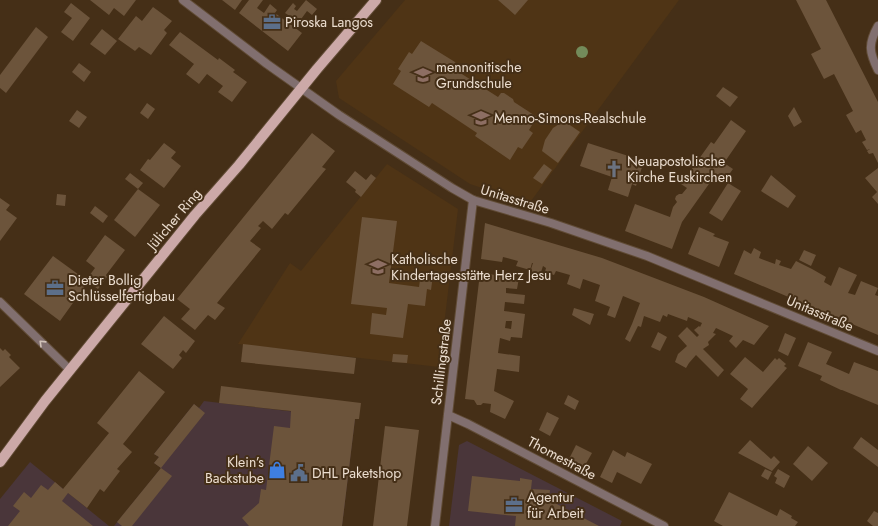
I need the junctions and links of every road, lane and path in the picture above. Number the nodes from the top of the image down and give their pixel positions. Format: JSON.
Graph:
{"nodes":[{"id":1,"x":183,"y":0,"type":"edge"},
{"id":2,"x":376,"y":0,"type":"edge"},
{"id":3,"x":878,"y":26,"type":"edge"},
{"id":4,"x":878,"y":70,"type":"edge"},
{"id":5,"x":302,"y":88,"type":"junction"},
{"id":6,"x":473,"y":200,"type":"junction"},
{"id":7,"x":0,"y":302,"type":"edge"},
{"id":8,"x":878,"y":351,"type":"edge"},
{"id":9,"x":70,"y":370,"type":"junction"},
{"id":10,"x":448,"y":415,"type":"junction"},
{"id":11,"x":0,"y":462,"type":"edge"},
{"id":12,"x":435,"y":526,"type":"edge"},
{"id":13,"x":664,"y":526,"type":"edge"}],
"edges":[{"from":1,"to":5,"type":"street","name":"Unitasstraße"},
{"from":2,"to":5,"type":"main road","name":"Jülicher Ring"},
{"from":3,"to":4,"type":"street"},
{"from":5,"to":6,"type":"street","name":"Unitasstraße"},
{"from":5,"to":9,"type":"main road","name":"Jülicher Ring"},
{"from":6,"to":8,"type":"street","name":"Unitasstraße"},
{"from":6,"to":10,"type":"street","name":"Schillingstraße"},
{"from":9,"to":7,"type":"street","one_way":true},
{"from":9,"to":11,"type":"main road","name":"Jülicher Ring"},
{"from":10,"to":12,"type":"street","name":"Schillingstraße"},
{"from":10,"to":13,"type":"street","name":"Thomestraße"}]}
